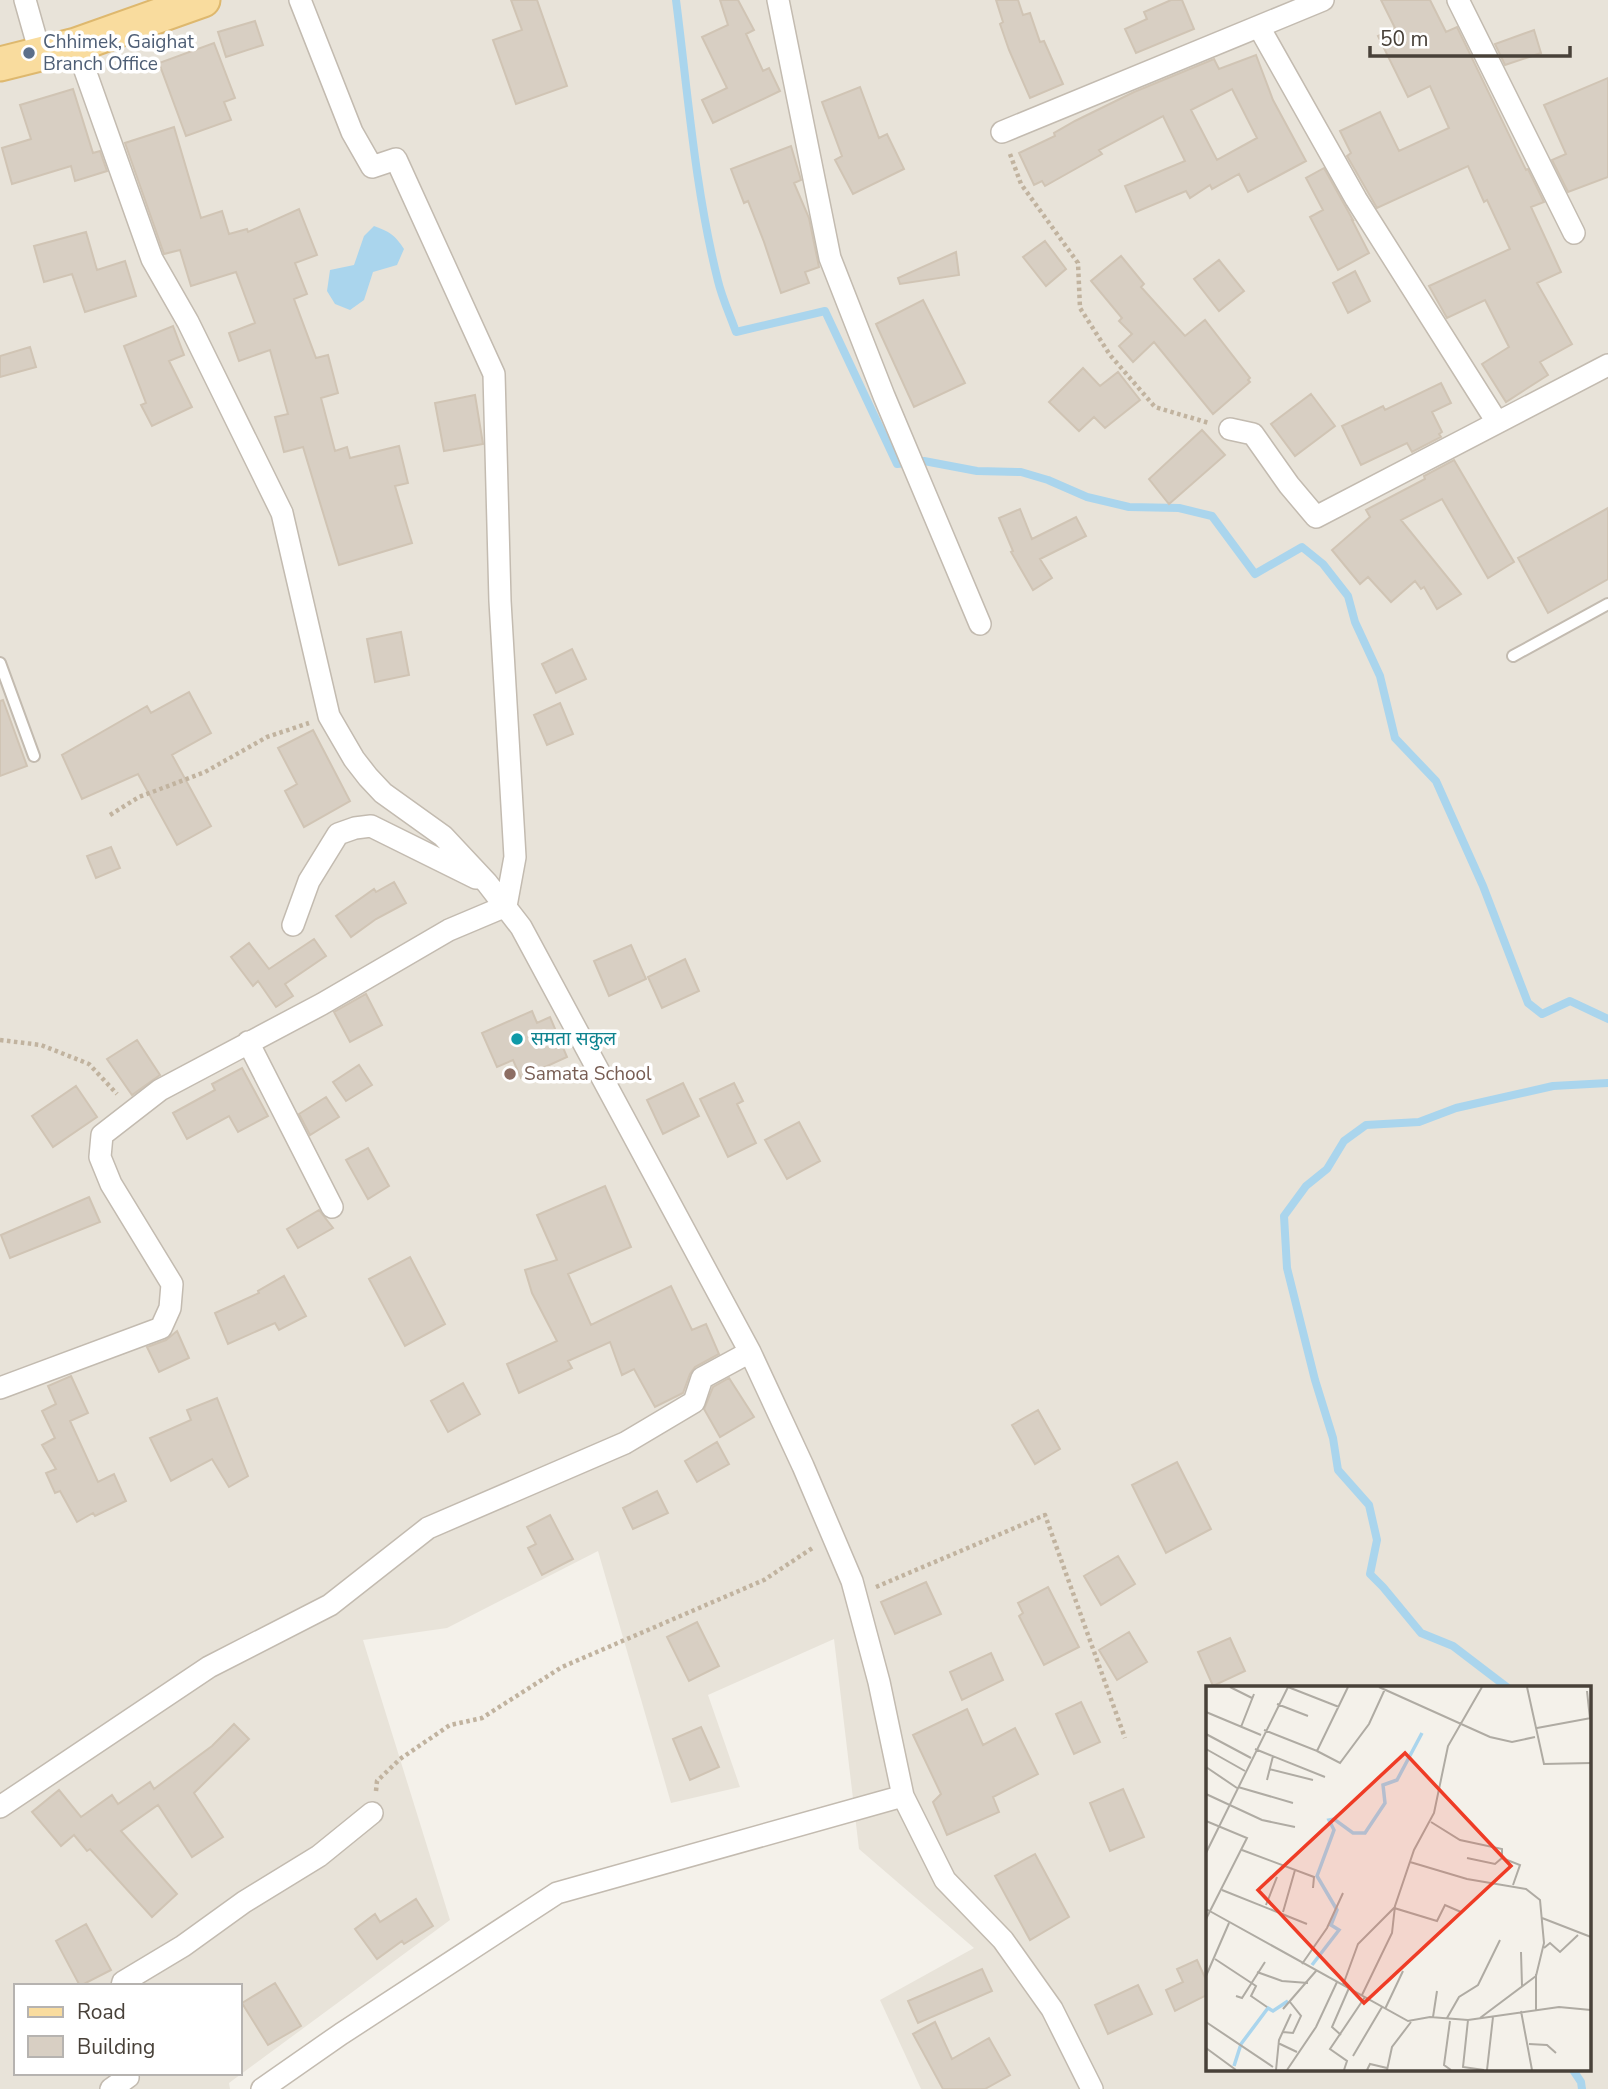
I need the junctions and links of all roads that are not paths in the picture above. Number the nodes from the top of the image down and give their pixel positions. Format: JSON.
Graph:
{"nodes":[{"id":1,"x":25,"y":0,"type":"edge"},
{"id":2,"x":202,"y":0,"type":"edge"},
{"id":3,"x":300,"y":0,"type":"edge"},
{"id":4,"x":778,"y":0,"type":"edge"},
{"id":5,"x":1323,"y":0,"type":"edge"},
{"id":6,"x":1458,"y":0,"type":"edge"},
{"id":7,"x":1259,"y":27,"type":"junction"},
{"id":8,"x":76,"y":45,"type":"junction"},
{"id":9,"x":40,"y":53,"type":"junction"},
{"id":10,"x":0,"y":64,"type":"edge"},
{"id":11,"x":1002,"y":132,"type":"road end"},
{"id":12,"x":1574,"y":233,"type":"dead end"},
{"id":13,"x":1608,"y":365,"type":"edge"},
{"id":14,"x":1497,"y":422,"type":"junction"},
{"id":15,"x":1230,"y":429,"type":"road end"},
{"id":16,"x":1608,"y":604,"type":"edge"},
{"id":17,"x":980,"y":624,"type":"dead end"},
{"id":18,"x":1513,"y":656,"type":"dead end"},
{"id":19,"x":0,"y":663,"type":"edge"},
{"id":20,"x":34,"y":756,"type":"dead end"},
{"id":21,"x":487,"y":883,"type":"junction"},
{"id":22,"x":506,"y":906,"type":"junction"},
{"id":23,"x":293,"y":925,"type":"dead end"},
{"id":24,"x":248,"y":1042,"type":"junction"},
{"id":25,"x":332,"y":1207,"type":"dead end"},
{"id":26,"x":750,"y":1352,"type":"junction"},
{"id":27,"x":0,"y":1388,"type":"edge"},
{"id":28,"x":903,"y":1796,"type":"junction"},
{"id":29,"x":0,"y":1807,"type":"edge"},
{"id":30,"x":372,"y":1813,"type":"road end"},
{"id":31,"x":122,"y":1984,"type":"edge"},
{"id":32,"x":262,"y":2089,"type":"edge"},
{"id":33,"x":1092,"y":2089,"type":"edge"}],
"edges":[{"from":1,"to":9,"type":"street"},
{"from":2,"to":8,"type":"main road"},
{"from":3,"to":22,"type":"street"},
{"from":4,"to":17,"type":"street"},
{"from":5,"to":7,"type":"street"},
{"from":6,"to":12,"type":"street"},
{"from":7,"to":11,"type":"street"},
{"from":7,"to":14,"type":"street"},
{"from":8,"to":9,"type":"main road"},
{"from":8,"to":21,"type":"street"},
{"from":9,"to":10,"type":"main road"},
{"from":13,"to":14,"type":"street"},
{"from":14,"to":15,"type":"street"},
{"from":16,"to":18,"type":"lane"},
{"from":19,"to":20,"type":"lane"},
{"from":21,"to":22,"type":"street"},
{"from":21,"to":23,"type":"street"},
{"from":22,"to":24,"type":"street"},
{"from":22,"to":26,"type":"street"},
{"from":24,"to":25,"type":"street"},
{"from":24,"to":27,"type":"street"},
{"from":26,"to":28,"type":"street"},
{"from":26,"to":29,"type":"street"},
{"from":28,"to":32,"type":"street"},
{"from":28,"to":33,"type":"street"},
{"from":30,"to":31,"type":"street"}]}
